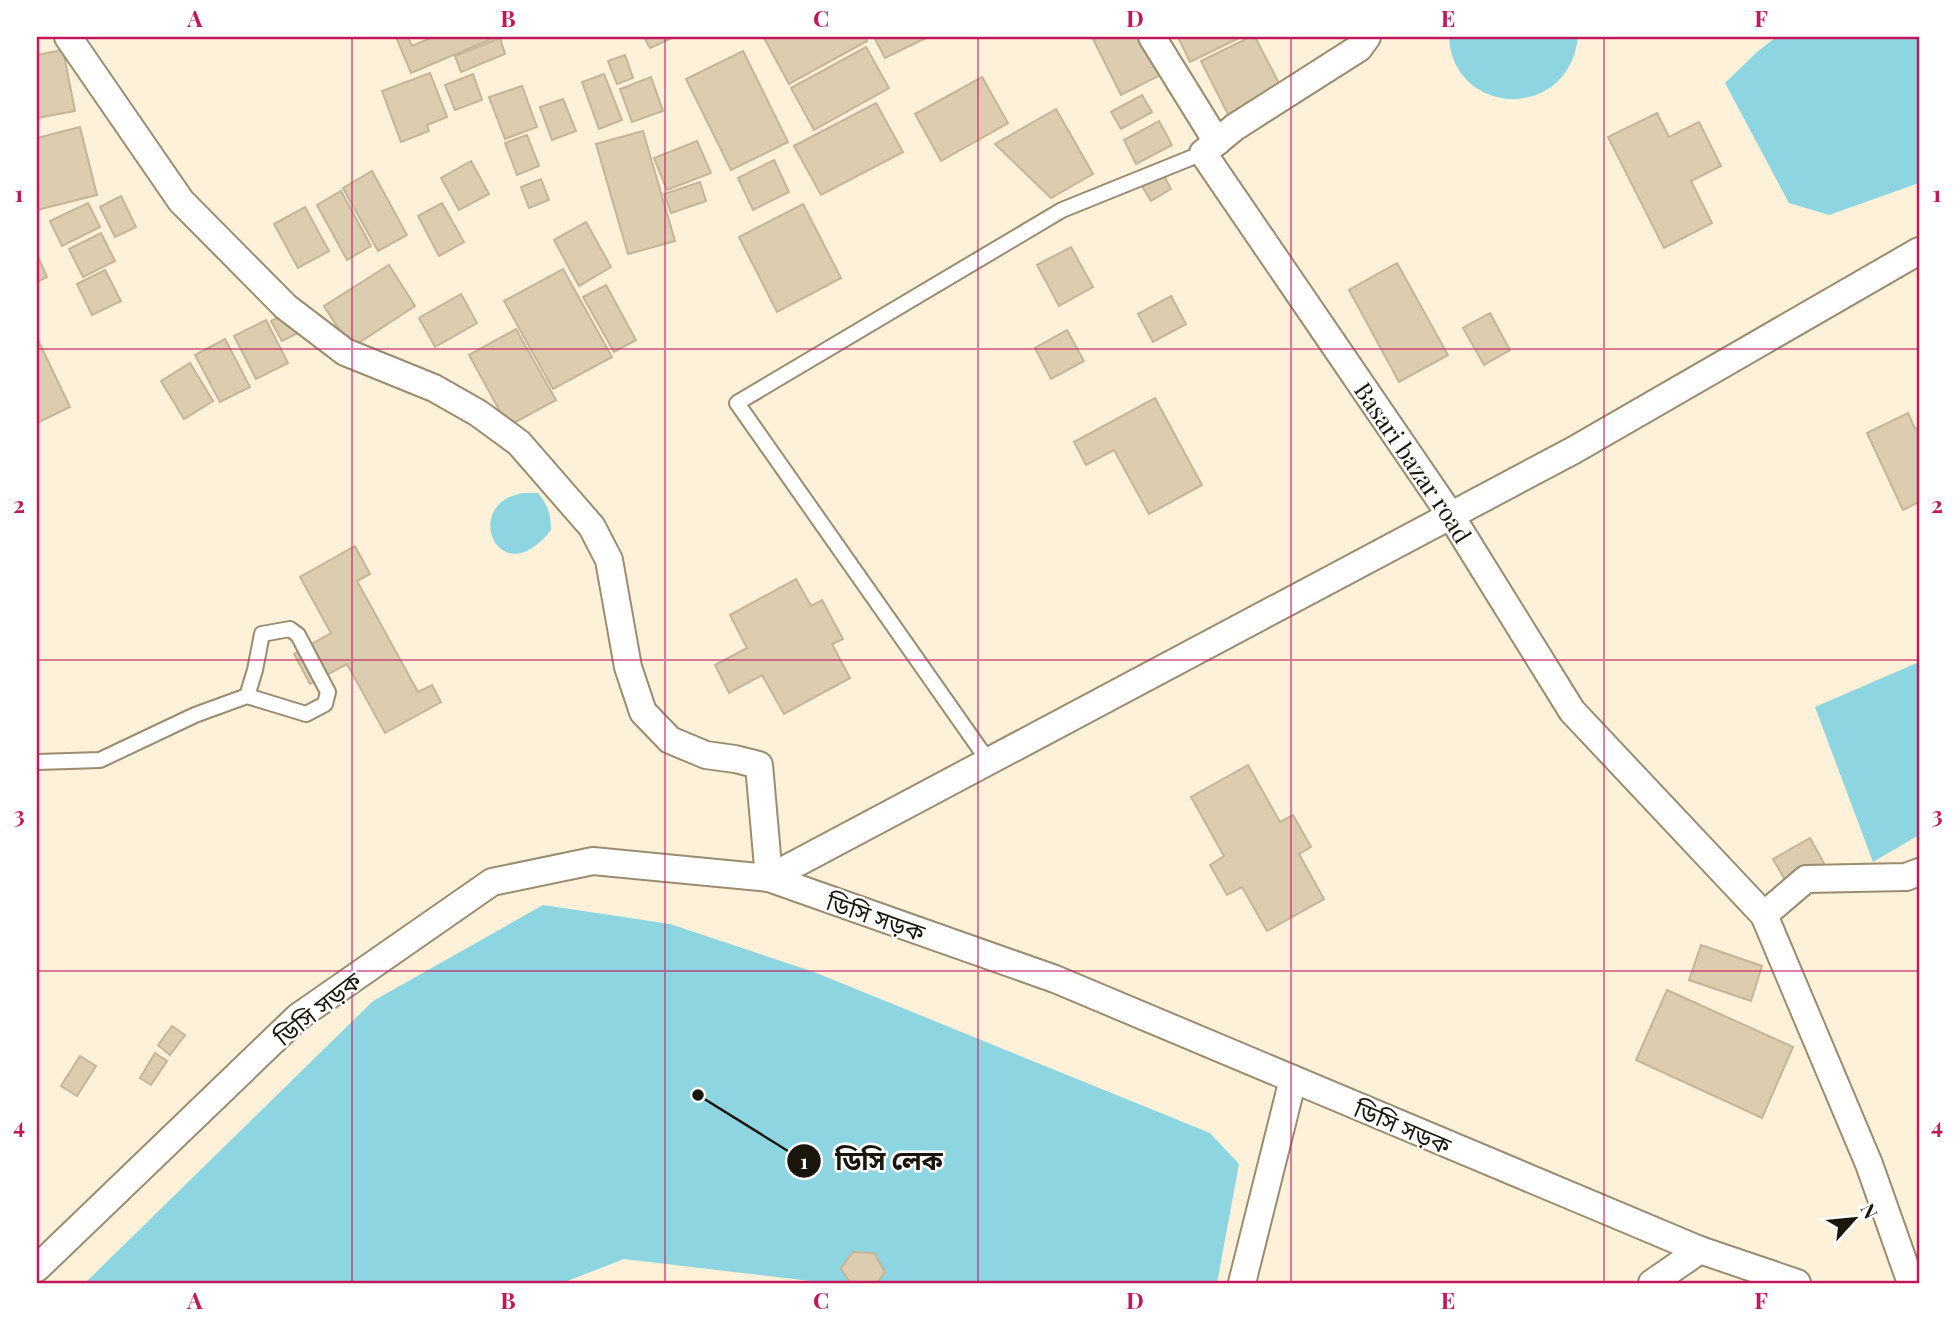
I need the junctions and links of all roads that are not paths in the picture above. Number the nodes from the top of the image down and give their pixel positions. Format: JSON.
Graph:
{"nodes":[{"id":1,"x":68,"y":37,"type":"edge"},
{"id":2,"x":1152,"y":37,"type":"edge"},
{"id":3,"x":1367,"y":37,"type":"edge"},
{"id":4,"x":1210,"y":148,"type":"junction"},
{"id":5,"x":1919,"y":251,"type":"edge"},
{"id":6,"x":1451,"y":516,"type":"junction"},
{"id":7,"x":247,"y":696,"type":"junction"},
{"id":8,"x":989,"y":761,"type":"junction"},
{"id":9,"x":37,"y":762,"type":"edge"},
{"id":10,"x":1919,"y":872,"type":"edge"},
{"id":11,"x":769,"y":878,"type":"junction"},
{"id":12,"x":1764,"y":915,"type":"junction"},
{"id":13,"x":1293,"y":1079,"type":"junction"},
{"id":14,"x":1700,"y":1250,"type":"junction"},
{"id":15,"x":37,"y":1268,"type":"edge"},
{"id":16,"x":1242,"y":1283,"type":"edge"},
{"id":17,"x":1652,"y":1283,"type":"edge"},
{"id":18,"x":1797,"y":1283,"type":"edge"},
{"id":19,"x":1911,"y":1283,"type":"edge"}],
"edges":[{"from":1,"to":11,"type":"street"},
{"from":2,"to":4,"type":"street","name":"Basari bazar road"},
{"from":3,"to":4,"type":"street"},
{"from":4,"to":6,"type":"street","name":"Basari bazar road"},
{"from":4,"to":8,"type":"lane"},
{"from":5,"to":6,"type":"street"},
{"from":6,"to":8,"type":"street"},
{"from":6,"to":12,"type":"street","name":"Basari bazar road"},
{"from":7,"to":7,"type":"lane"},
{"from":7,"to":9,"type":"lane"},
{"from":8,"to":11,"type":"street"},
{"from":10,"to":12,"type":"street"},
{"from":11,"to":13,"type":"street","name":"ডিসি সড়ক"},
{"from":11,"to":15,"type":"street","name":"ডিসি সড়ক"},
{"from":12,"to":19,"type":"street"},
{"from":13,"to":14,"type":"street","name":"ডিসি সড়ক"},
{"from":13,"to":16,"type":"street"},
{"from":14,"to":17,"type":"street"},
{"from":14,"to":18,"type":"street","name":"ডিসি সড়ক"}]}
